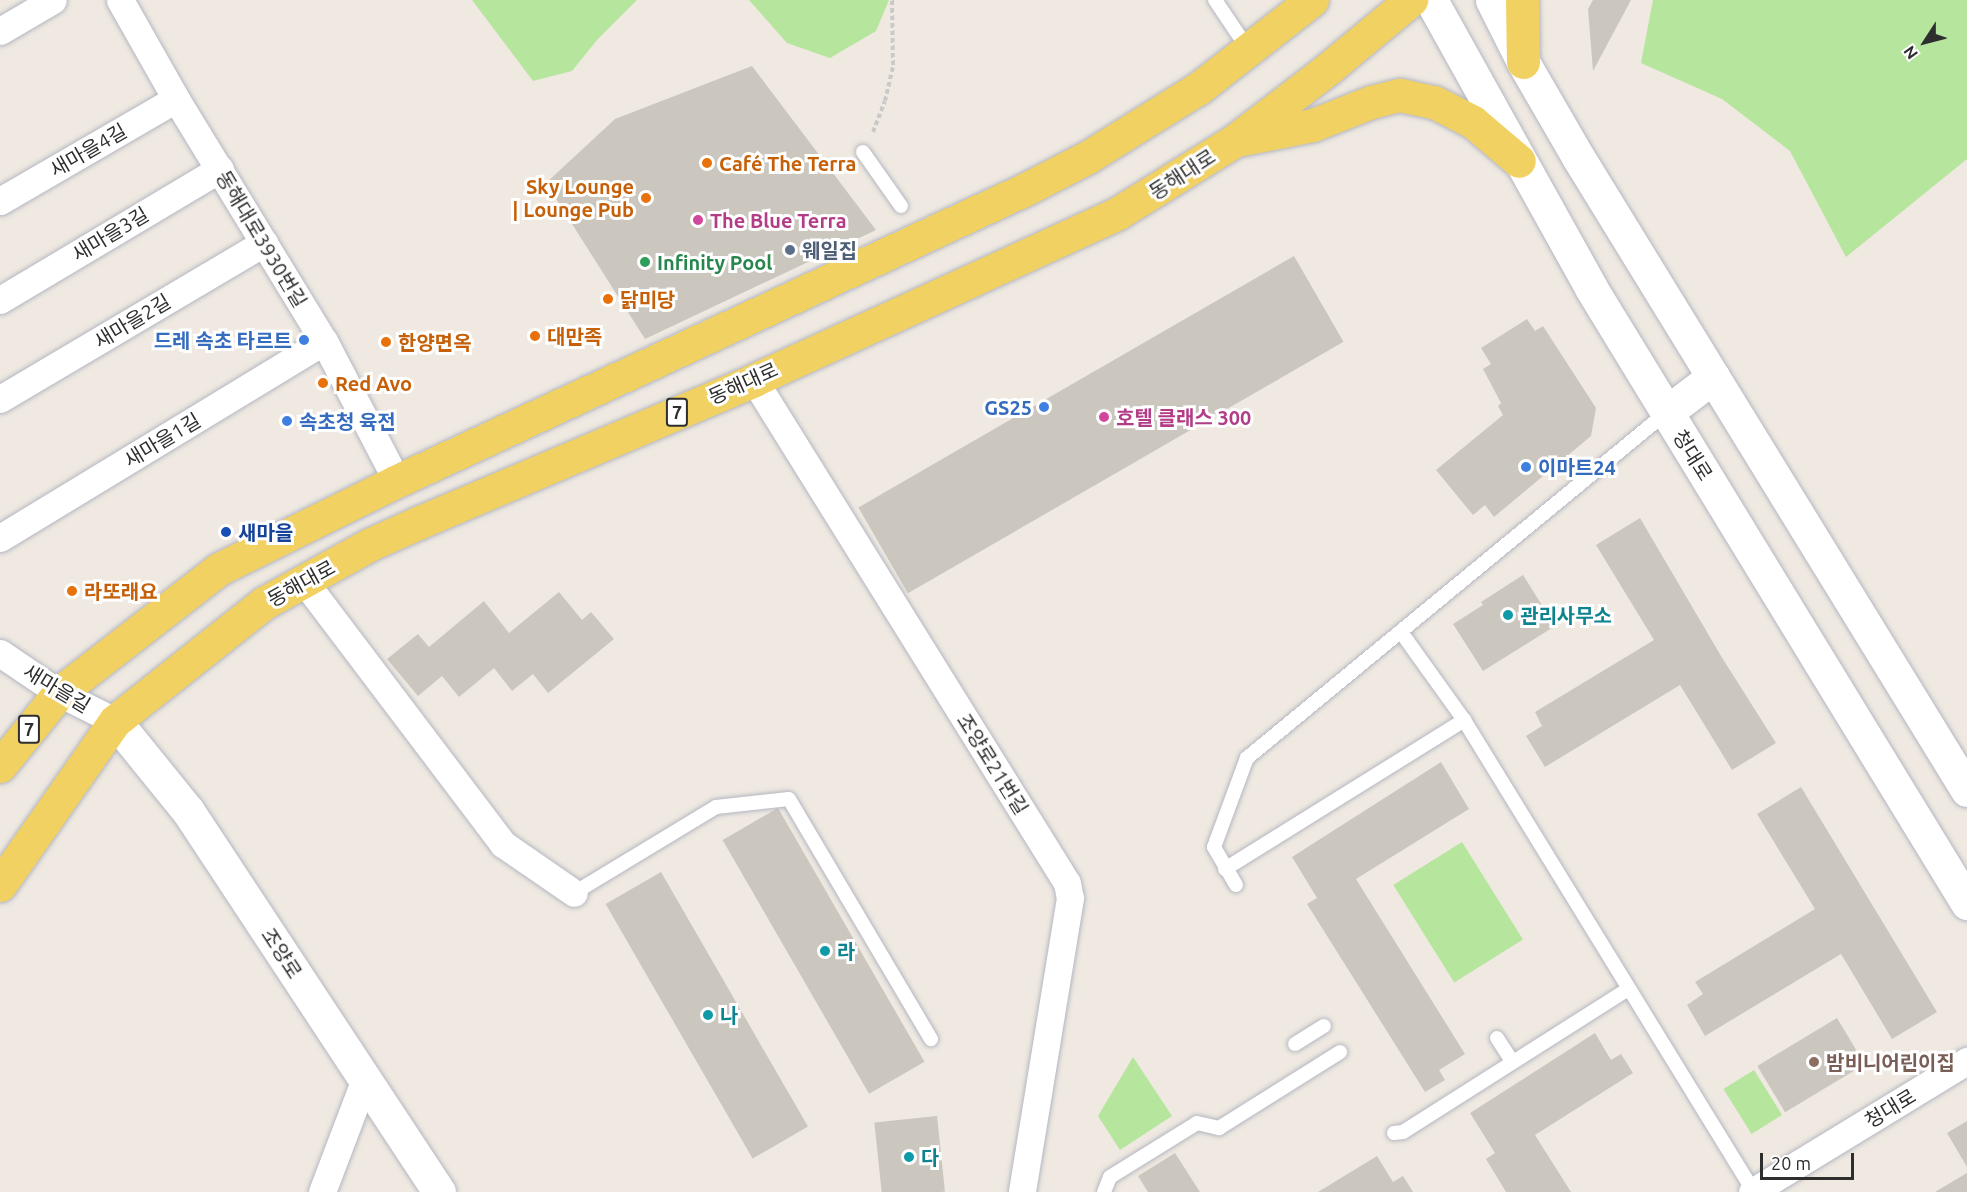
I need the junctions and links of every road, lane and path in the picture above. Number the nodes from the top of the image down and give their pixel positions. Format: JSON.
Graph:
{"nodes":[{"id":1,"x":53,"y":0,"type":"edge"},
{"id":2,"x":120,"y":0,"type":"edge"},
{"id":3,"x":892,"y":0,"type":"edge"},
{"id":4,"x":1215,"y":0,"type":"edge"},
{"id":5,"x":1312,"y":0,"type":"edge"},
{"id":6,"x":1411,"y":0,"type":"edge"},
{"id":7,"x":1431,"y":0,"type":"edge"},
{"id":8,"x":1492,"y":0,"type":"edge"},
{"id":9,"x":1522,"y":0,"type":"edge"},
{"id":10,"x":0,"y":31,"type":"edge"},
{"id":11,"x":1250,"y":51,"type":"junction"},
{"id":12,"x":1523,"y":62,"type":"junction"},
{"id":13,"x":176,"y":99,"type":"junction"},
{"id":14,"x":1234,"y":141,"type":"junction"},
{"id":15,"x":863,"y":152,"type":"joint"},
{"id":16,"x":1519,"y":160,"type":"junction"},
{"id":17,"x":220,"y":169,"type":"junction"},
{"id":18,"x":0,"y":201,"type":"edge"},
{"id":19,"x":901,"y":206,"type":"dead end"},
{"id":20,"x":264,"y":243,"type":"junction"},
{"id":21,"x":0,"y":300,"type":"edge"},
{"id":22,"x":324,"y":341,"type":"junction"},
{"id":23,"x":1713,"y":376,"type":"junction"},
{"id":24,"x":754,"y":380,"type":"junction"},
{"id":25,"x":0,"y":399,"type":"edge"},
{"id":26,"x":1667,"y":412,"type":"junction"},
{"id":27,"x":397,"y":481,"type":"junction"},
{"id":28,"x":0,"y":538,"type":"edge"},
{"id":29,"x":304,"y":581,"type":"junction"},
{"id":30,"x":1401,"y":632,"type":"junction"},
{"id":31,"x":0,"y":653,"type":"edge"},
{"id":32,"x":59,"y":693,"type":"junction"},
{"id":33,"x":1464,"y":720,"type":"junction"},
{"id":34,"x":115,"y":721,"type":"junction"},
{"id":35,"x":0,"y":766,"type":"edge"},
{"id":36,"x":1967,"y":790,"type":"edge"},
{"id":37,"x":1225,"y":869,"type":"junction"},
{"id":38,"x":0,"y":885,"type":"edge"},
{"id":39,"x":1236,"y":885,"type":"dead end"},
{"id":40,"x":574,"y":892,"type":"joint"},
{"id":41,"x":1967,"y":903,"type":"edge"},
{"id":42,"x":1628,"y":988,"type":"junction"},
{"id":43,"x":1324,"y":1026,"type":"dead end"},
{"id":44,"x":1497,"y":1038,"type":"dead end"},
{"id":45,"x":931,"y":1039,"type":"dead end"},
{"id":46,"x":1295,"y":1044,"type":"dead end"},
{"id":47,"x":1340,"y":1052,"type":"dead end"},
{"id":48,"x":1512,"y":1061,"type":"junction"},
{"id":49,"x":1967,"y":1061,"type":"edge"},
{"id":50,"x":365,"y":1079,"type":"junction"},
{"id":51,"x":1394,"y":1133,"type":"dead end"},
{"id":52,"x":322,"y":1192,"type":"edge"},
{"id":53,"x":439,"y":1192,"type":"edge"},
{"id":54,"x":1022,"y":1192,"type":"edge"},
{"id":55,"x":1104,"y":1192,"type":"edge"},
{"id":56,"x":1753,"y":1192,"type":"edge"}],
"edges":[{"from":1,"to":10,"type":"street"},
{"from":2,"to":13,"type":"street","name":"동해대로3930번길"},
{"from":3,"to":15,"type":"path"},
{"from":4,"to":11,"type":"lane"},
{"from":5,"to":11,"type":"main road","number":"7"},
{"from":6,"to":14,"type":"main road","name":"동해대로","number":"7"},
{"from":7,"to":16,"type":"street","name":"청대로"},
{"from":8,"to":12,"type":"street"},
{"from":9,"to":12,"type":"main road"},
{"from":11,"to":27,"type":"main road","number":"7"},
{"from":12,"to":23,"type":"street"},
{"from":13,"to":17,"type":"street","name":"동해대로3930번길"},
{"from":13,"to":18,"type":"street","name":"새마을4길"},
{"from":14,"to":16,"type":"main road"},
{"from":14,"to":24,"type":"main road","name":"동해대로","number":"7"},
{"from":15,"to":19,"type":"lane"},
{"from":16,"to":26,"type":"street","name":"청대로"},
{"from":17,"to":20,"type":"street","name":"동해대로3930번길"},
{"from":17,"to":21,"type":"street","name":"새마을3길"},
{"from":20,"to":22,"type":"street","name":"동해대로3930번길"},
{"from":20,"to":25,"type":"street","name":"새마을2길"},
{"from":22,"to":27,"type":"street","name":"동해대로3930번길"},
{"from":22,"to":28,"type":"street","name":"새마을1길"},
{"from":23,"to":26,"type":"street"},
{"from":23,"to":36,"type":"street"},
{"from":24,"to":29,"type":"main road","name":"동해대로","number":"7"},
{"from":24,"to":54,"type":"street","name":"조양로21번길"},
{"from":26,"to":30,"type":"lane"},
{"from":26,"to":41,"type":"street","name":"청대로"},
{"from":27,"to":32,"type":"main road","number":"7"},
{"from":29,"to":34,"type":"main road","name":"동해대로","number":"7"},
{"from":29,"to":40,"type":"street"},
{"from":30,"to":33,"type":"lane"},
{"from":30,"to":37,"type":"lane"},
{"from":31,"to":32,"type":"street","name":"새마을길"},
{"from":32,"to":34,"type":"street","name":"새마을길"},
{"from":32,"to":35,"type":"main road","number":"7"},
{"from":33,"to":37,"type":"lane"},
{"from":33,"to":42,"type":"lane"},
{"from":34,"to":38,"type":"main road","name":"동해대로","number":"7"},
{"from":34,"to":50,"type":"street","name":"조양로"},
{"from":37,"to":39,"type":"lane"},
{"from":40,"to":45,"type":"lane"},
{"from":42,"to":48,"type":"lane"},
{"from":42,"to":56,"type":"lane"},
{"from":43,"to":46,"type":"lane"},
{"from":44,"to":48,"type":"lane"},
{"from":47,"to":55,"type":"lane"},
{"from":48,"to":51,"type":"lane"},
{"from":49,"to":56,"type":"street","name":"청대로"},
{"from":50,"to":52,"type":"street"},
{"from":50,"to":53,"type":"street","name":"조양로"}]}
